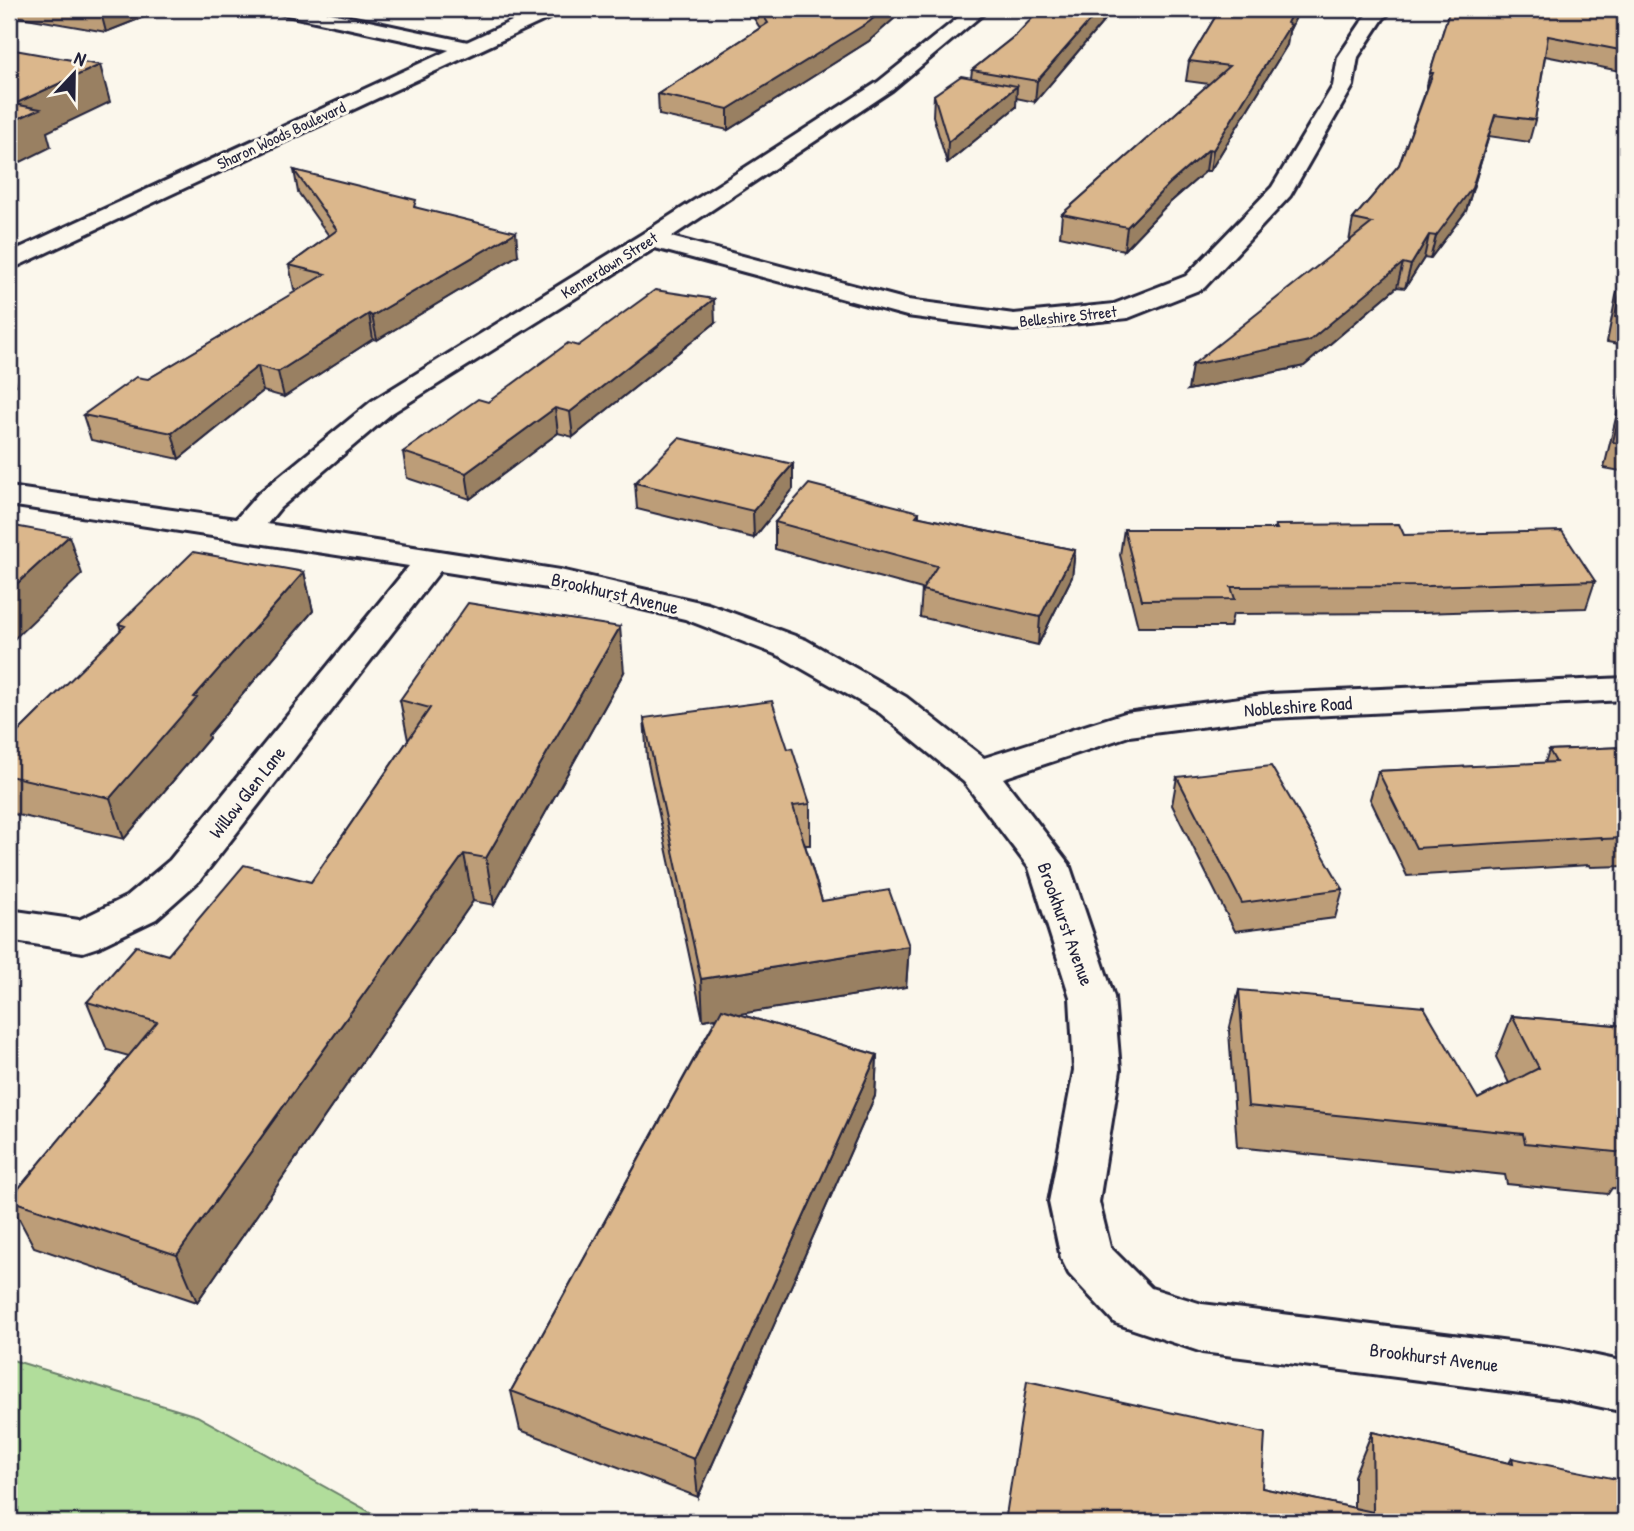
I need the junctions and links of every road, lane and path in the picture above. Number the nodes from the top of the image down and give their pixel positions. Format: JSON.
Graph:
{"nodes":[{"id":1,"x":287,"y":9,"type":"edge"},
{"id":2,"x":553,"y":9,"type":"edge"},
{"id":3,"x":980,"y":9,"type":"edge"},
{"id":4,"x":1384,"y":9,"type":"edge"},
{"id":5,"x":468,"y":48,"type":"junction"},
{"id":6,"x":651,"y":239,"type":"junction"},
{"id":7,"x":9,"y":262,"type":"edge"},
{"id":8,"x":9,"y":496,"type":"edge"},
{"id":9,"x":244,"y":530,"type":"junction"},
{"id":10,"x":432,"y":559,"type":"junction"},
{"id":11,"x":1625,"y":690,"type":"edge"},
{"id":12,"x":978,"y":773,"type":"junction"},
{"id":13,"x":9,"y":925,"type":"edge"},
{"id":14,"x":1625,"y":1387,"type":"edge"}],
"edges":[{"from":1,"to":5,"type":"street"},
{"from":2,"to":5,"type":"street","name":"Sharon Woods Boulevard"},
{"from":3,"to":6,"type":"street","name":"Kennerdown Street"},
{"from":4,"to":6,"type":"street","name":"Belleshire Street"},
{"from":5,"to":7,"type":"street","name":"Sharon Woods Boulevard"},
{"from":6,"to":9,"type":"street","name":"Kennerdown Street"},
{"from":8,"to":9,"type":"street","name":"Brookhurst Avenue"},
{"from":9,"to":10,"type":"street","name":"Brookhurst Avenue"},
{"from":10,"to":12,"type":"street","name":"Brookhurst Avenue"},
{"from":10,"to":13,"type":"street","name":"Willow Glen Lane"},
{"from":11,"to":12,"type":"street","name":"Nobleshire Road"},
{"from":12,"to":14,"type":"street","name":"Brookhurst Avenue"}]}
